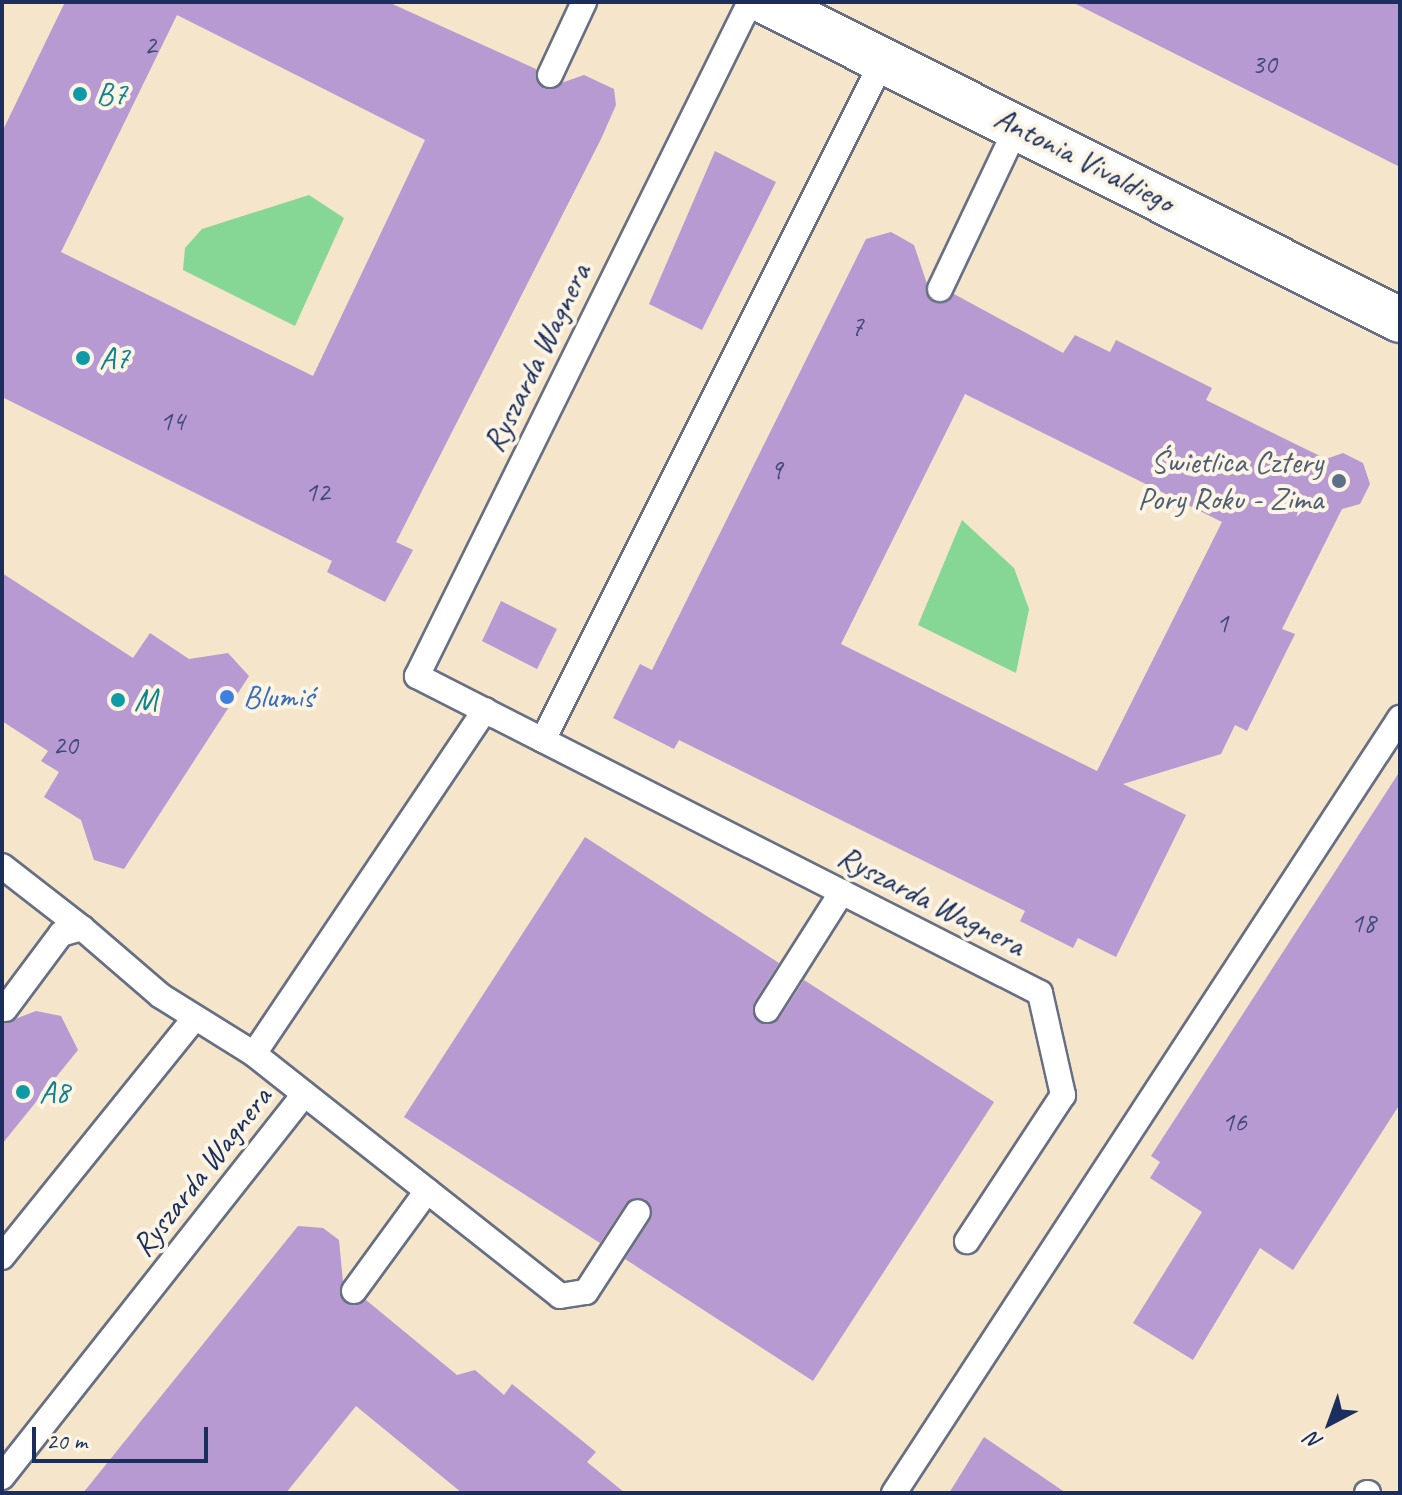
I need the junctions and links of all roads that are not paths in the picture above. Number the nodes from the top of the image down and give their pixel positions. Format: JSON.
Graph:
{"nodes":[{"id":1,"x":584,"y":2,"type":"edge"},
{"id":2,"x":750,"y":2,"type":"edge"},
{"id":3,"x":766,"y":2,"type":"edge"},
{"id":4,"x":884,"y":58,"type":"junction"},
{"id":5,"x":550,"y":75,"type":"dead end"},
{"id":6,"x":1017,"y":127,"type":"junction"},
{"id":7,"x":940,"y":289,"type":"dead end"},
{"id":8,"x":1400,"y":320,"type":"edge"},
{"id":9,"x":485,"y":710,"type":"junction"},
{"id":10,"x":1400,"y":718,"type":"edge"},
{"id":11,"x":543,"y":740,"type":"junction"},
{"id":12,"x":2,"y":866,"type":"edge"},
{"id":13,"x":842,"y":892,"type":"junction"},
{"id":14,"x":82,"y":928,"type":"junction"},
{"id":15,"x":5,"y":1009,"type":"dead end"},
{"id":16,"x":767,"y":1010,"type":"dead end"},
{"id":17,"x":195,"y":1018,"type":"junction"},
{"id":18,"x":254,"y":1054,"type":"junction"},
{"id":19,"x":304,"y":1094,"type":"junction"},
{"id":20,"x":427,"y":1191,"type":"junction"},
{"id":21,"x":638,"y":1212,"type":"dead end"},
{"id":22,"x":967,"y":1241,"type":"dead end"},
{"id":23,"x":2,"y":1257,"type":"edge"},
{"id":24,"x":354,"y":1291,"type":"dead end"},
{"id":25,"x":2,"y":1477,"type":"edge"},
{"id":26,"x":894,"y":1493,"type":"edge"}],
"edges":[{"from":1,"to":5,"type":"lane"},
{"from":2,"to":9,"type":"lane","name":"Ryszarda Wagnera"},
{"from":3,"to":4,"type":"street","name":"Antonia Vivaldiego"},
{"from":4,"to":6,"type":"street","name":"Antonia Vivaldiego"},
{"from":4,"to":11,"type":"lane"},
{"from":6,"to":7,"type":"lane"},
{"from":6,"to":8,"type":"street","name":"Antonia Vivaldiego"},
{"from":9,"to":11,"type":"lane","name":"Ryszarda Wagnera"},
{"from":9,"to":18,"type":"lane","name":"Ryszarda Wagnera"},
{"from":10,"to":26,"type":"lane"},
{"from":11,"to":13,"type":"lane","name":"Ryszarda Wagnera"},
{"from":12,"to":14,"type":"lane"},
{"from":13,"to":16,"type":"lane"},
{"from":13,"to":22,"type":"lane","name":"Ryszarda Wagnera"},
{"from":14,"to":15,"type":"lane"},
{"from":14,"to":17,"type":"lane"},
{"from":17,"to":18,"type":"lane"},
{"from":17,"to":23,"type":"lane"},
{"from":18,"to":19,"type":"lane","name":"Ryszarda Wagnera"},
{"from":19,"to":20,"type":"lane"},
{"from":19,"to":25,"type":"lane","name":"Ryszarda Wagnera"},
{"from":20,"to":21,"type":"lane"},
{"from":20,"to":24,"type":"lane"}]}
